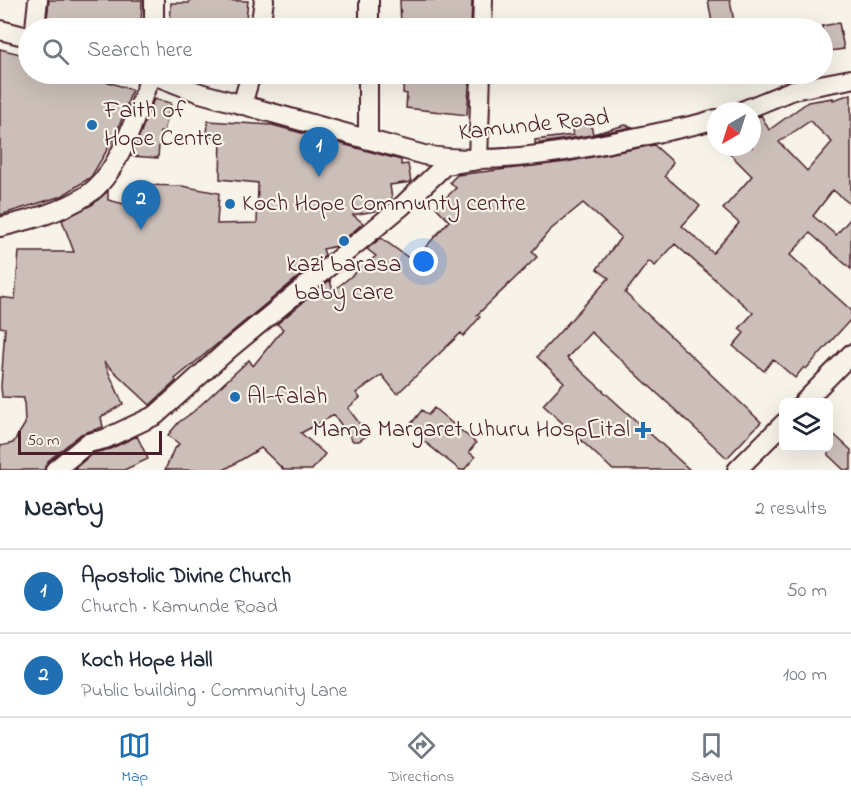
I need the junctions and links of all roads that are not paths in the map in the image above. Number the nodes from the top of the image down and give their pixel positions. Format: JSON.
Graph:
{"nodes":[{"id":1,"x":38,"y":0,"type":"edge"},
{"id":2,"x":154,"y":0,"type":"edge"},
{"id":3,"x":264,"y":0,"type":"edge"},
{"id":4,"x":369,"y":0,"type":"edge"},
{"id":5,"x":483,"y":0,"type":"edge"},
{"id":6,"x":36,"y":18,"type":"edge"},
{"id":7,"x":154,"y":18,"type":"edge"},
{"id":8,"x":261,"y":18,"type":"edge"},
{"id":9,"x":369,"y":18,"type":"edge"},
{"id":10,"x":482,"y":18,"type":"edge"},
{"id":11,"x":0,"y":30,"type":"edge"},
{"id":12,"x":18,"y":34,"type":"edge"},
{"id":13,"x":851,"y":79,"type":"edge"},
{"id":14,"x":833,"y":82,"type":"edge"},
{"id":15,"x":147,"y":84,"type":"edge"},
{"id":16,"x":180,"y":84,"type":"edge"},
{"id":17,"x":248,"y":84,"type":"edge"},
{"id":18,"x":368,"y":84,"type":"edge"},
{"id":19,"x":481,"y":84,"type":"edge"},
{"id":20,"x":825,"y":84,"type":"edge"},
{"id":21,"x":761,"y":103,"type":"edge"},
{"id":22,"x":242,"y":105,"type":"junction"},
{"id":23,"x":707,"y":121,"type":"edge"},
{"id":24,"x":368,"y":140,"type":"junction"},
{"id":25,"x":478,"y":160,"type":"junction"},
{"id":26,"x":0,"y":227,"type":"edge"},
{"id":27,"x":851,"y":354,"type":"edge"},
{"id":28,"x":807,"y":398,"type":"edge"},
{"id":29,"x":779,"y":427,"type":"edge"},
{"id":30,"x":55,"y":470,"type":"edge"},
{"id":31,"x":737,"y":470,"type":"edge"}],
"edges":[{"from":1,"to":6,"type":"street"},
{"from":2,"to":7,"type":"street"},
{"from":3,"to":8,"type":"street"},
{"from":4,"to":9,"type":"street"},
{"from":5,"to":10,"type":"street"},
{"from":11,"to":12,"type":"street"},
{"from":13,"to":14,"type":"street"},
{"from":15,"to":26,"type":"street"},
{"from":16,"to":22,"type":"street","name":"Kamunde Road"},
{"from":17,"to":22,"type":"street"},
{"from":18,"to":24,"type":"street"},
{"from":19,"to":25,"type":"street"},
{"from":20,"to":21,"type":"street"},
{"from":22,"to":24,"type":"street","name":"Kamunde Road"},
{"from":23,"to":25,"type":"street","name":"Kamunde Road"},
{"from":24,"to":25,"type":"street","name":"Kamunde Road"},
{"from":25,"to":30,"type":"street"},
{"from":27,"to":28,"type":"street"},
{"from":29,"to":31,"type":"street"}]}
